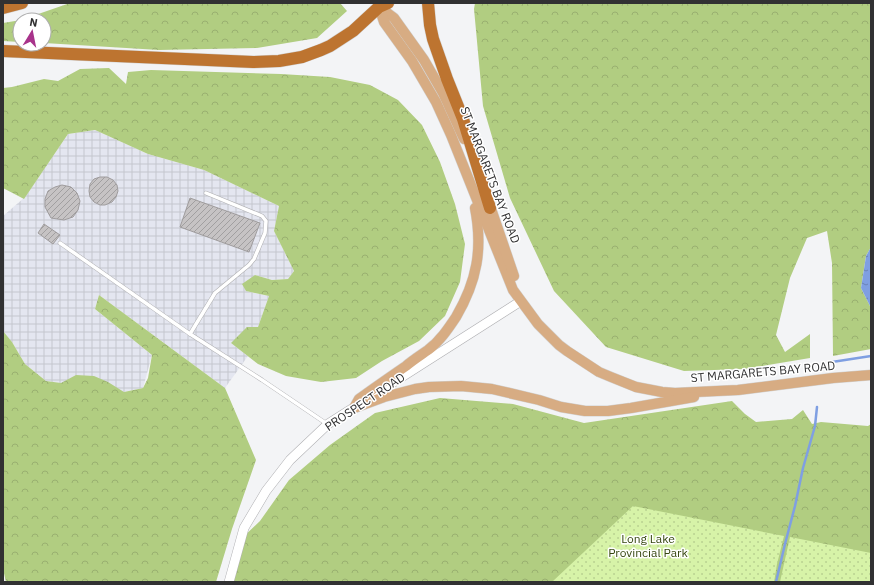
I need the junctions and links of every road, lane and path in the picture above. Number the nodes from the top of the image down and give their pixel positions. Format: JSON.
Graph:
{"nodes":[{"id":1,"x":22,"y":3,"type":"edge"},
{"id":2,"x":428,"y":3,"type":"edge"},
{"id":3,"x":380,"y":4,"type":"edge"},
{"id":4,"x":3,"y":8,"type":"edge"},
{"id":5,"x":3,"y":51,"type":"edge"},
{"id":6,"x":469,"y":181,"type":"junction"},
{"id":7,"x":206,"y":193,"type":"dead end"},
{"id":8,"x":490,"y":208,"type":"junction"},
{"id":9,"x":60,"y":243,"type":"dead end"},
{"id":10,"x":521,"y":301,"type":"junction"},
{"id":11,"x":190,"y":334,"type":"junction"},
{"id":12,"x":871,"y":375,"type":"edge"},
{"id":13,"x":738,"y":390,"type":"junction"},
{"id":14,"x":354,"y":408,"type":"junction"},
{"id":15,"x":328,"y":424,"type":"junction"},
{"id":16,"x":229,"y":582,"type":"edge"}],
"edges":[{"from":1,"to":4,"type":"highway"},
{"from":2,"to":8,"type":"highway"},
{"from":3,"to":5,"type":"highway"},
{"from":3,"to":6,"type":"main road","name":"ST MARGARETS BAY ROAD"},
{"from":3,"to":8,"type":"main road","name":"ST MARGARETS BAY ROAD"},
{"from":6,"to":10,"type":"main road","name":"ST MARGARETS BAY ROAD"},
{"from":6,"to":14,"type":"main road"},
{"from":7,"to":11,"type":"lane"},
{"from":8,"to":10,"type":"main road","name":"ST MARGARETS BAY ROAD"},
{"from":9,"to":11,"type":"lane"},
{"from":10,"to":13,"type":"main road","name":"ST MARGARETS BAY ROAD"},
{"from":10,"to":14,"type":"main road","name":"PROSPECT ROAD"},
{"from":11,"to":15,"type":"lane"},
{"from":12,"to":13,"type":"main road","name":"ST MARGARETS BAY ROAD"},
{"from":13,"to":14,"type":"main road"},
{"from":14,"to":15,"type":"main road","name":"PROSPECT ROAD"},
{"from":15,"to":16,"type":"main road","name":"PROSPECT ROAD"}]}
